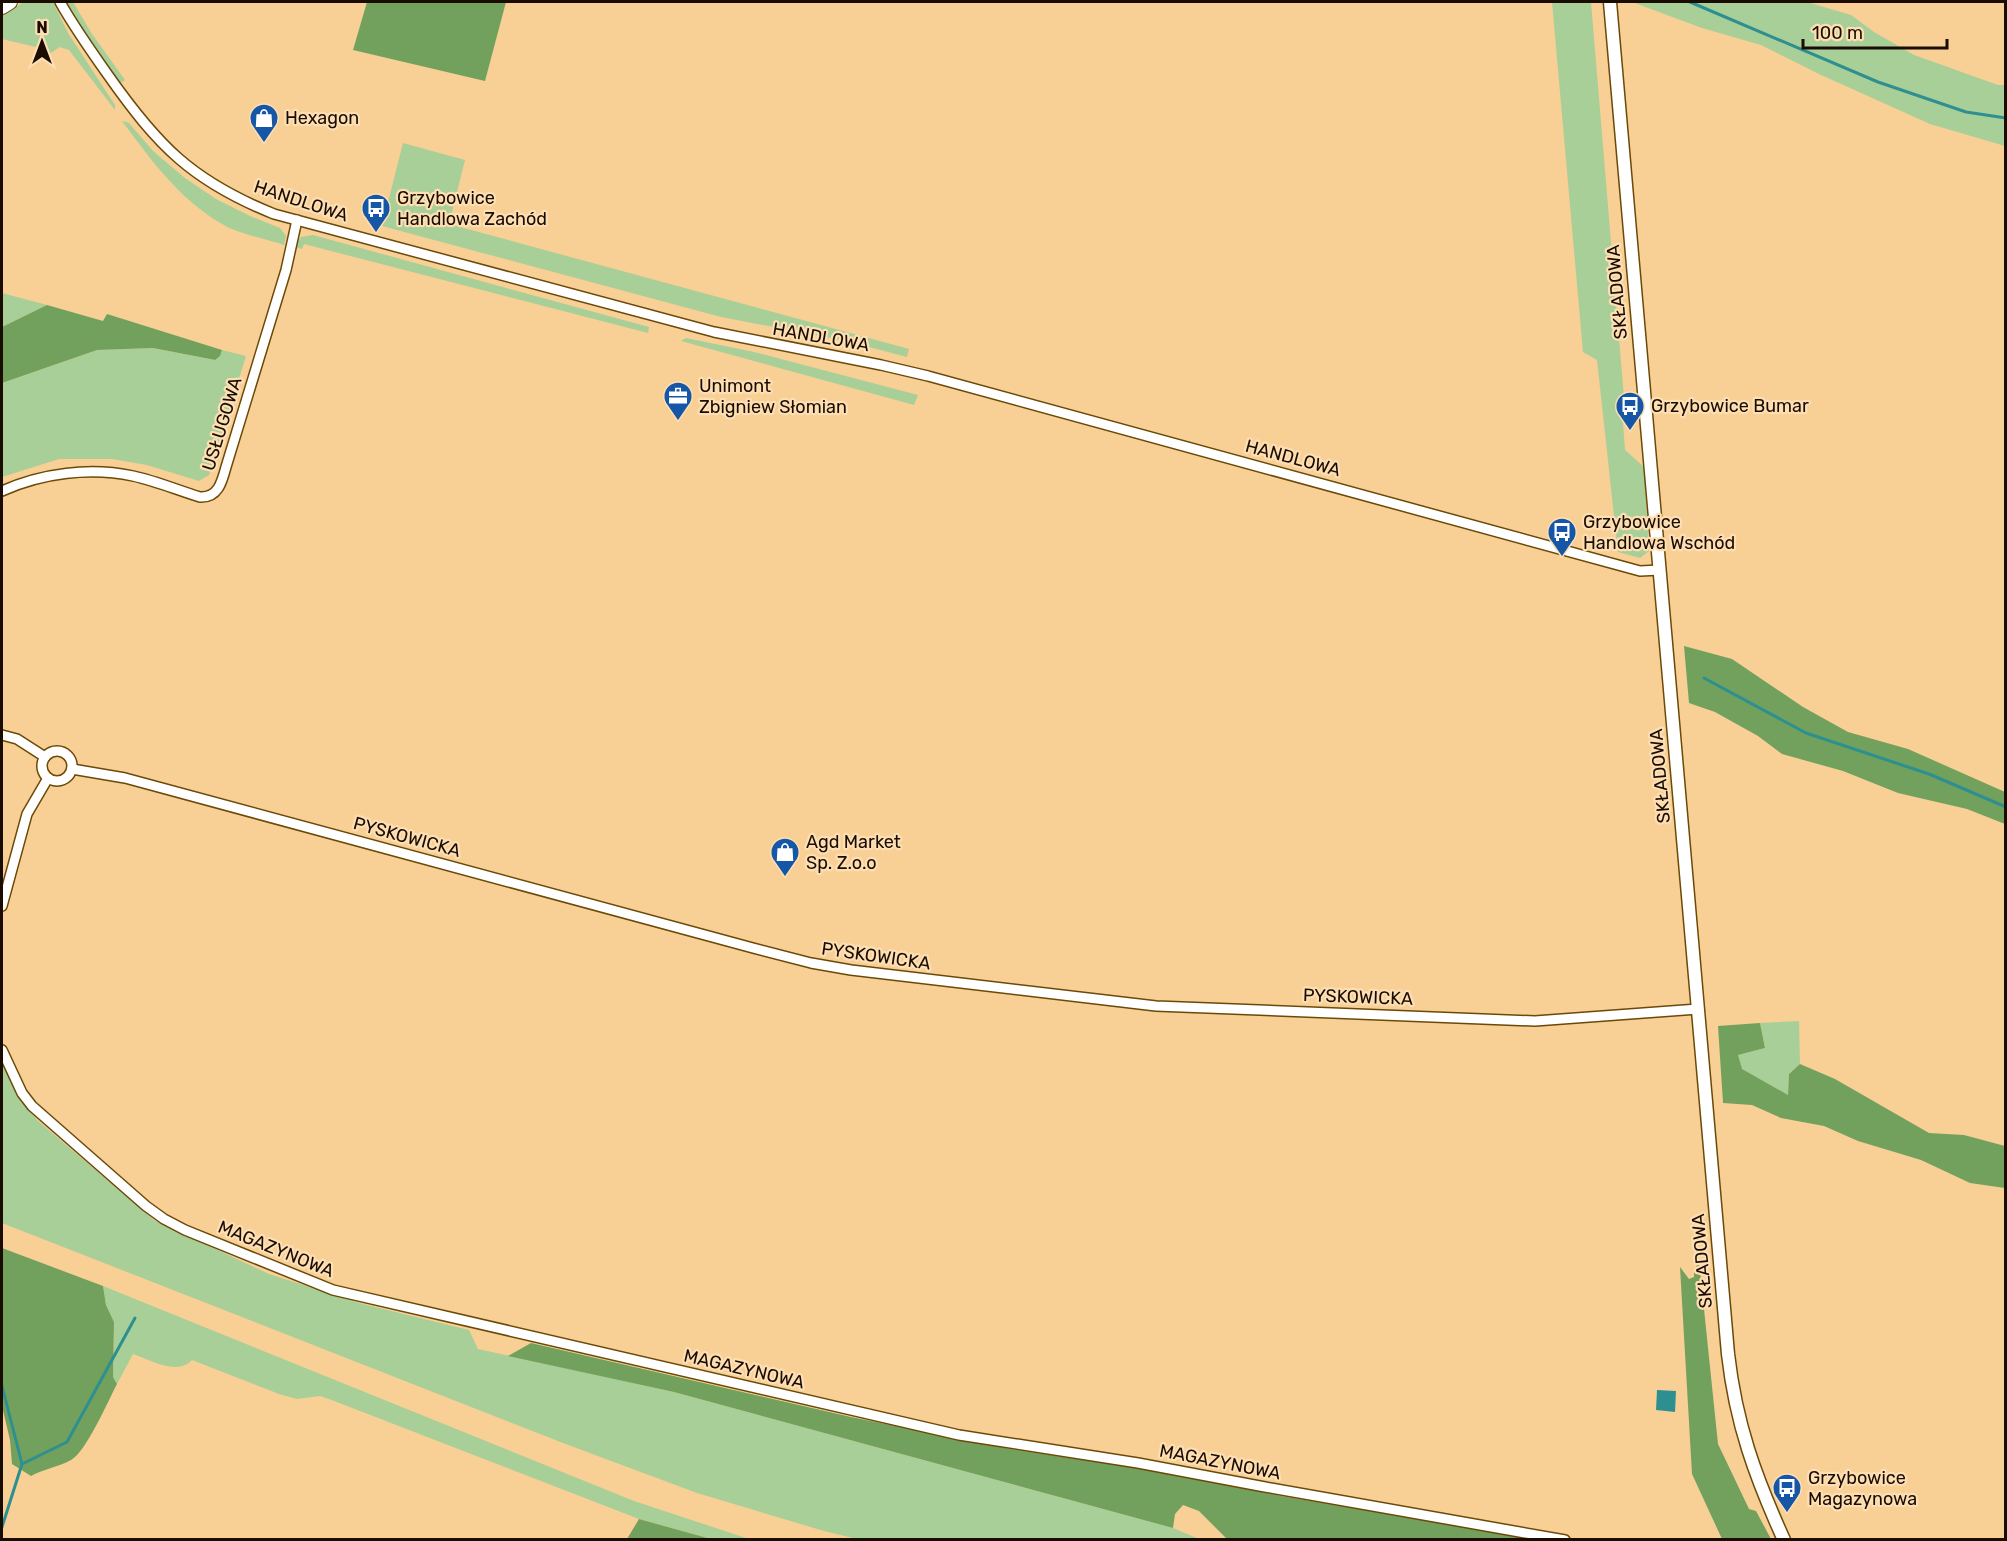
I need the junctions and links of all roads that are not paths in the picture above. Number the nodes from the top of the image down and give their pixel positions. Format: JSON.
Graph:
{"nodes":[{"id":1,"x":10,"y":2,"type":"edge"},
{"id":2,"x":60,"y":2,"type":"edge"},
{"id":3,"x":1610,"y":2,"type":"edge"},
{"id":4,"x":2,"y":7,"type":"edge"},
{"id":5,"x":297,"y":220,"type":"junction"},
{"id":6,"x":2,"y":491,"type":"edge"},
{"id":7,"x":1660,"y":570,"type":"junction"},
{"id":8,"x":2,"y":735,"type":"edge"},
{"id":9,"x":45,"y":757,"type":"junction"},
{"id":10,"x":72,"y":768,"type":"junction"},
{"id":11,"x":48,"y":778,"type":"junction"},
{"id":12,"x":2,"y":906,"type":"edge"},
{"id":13,"x":1698,"y":1009,"type":"junction"},
{"id":14,"x":2,"y":1050,"type":"edge"},
{"id":15,"x":1564,"y":1539,"type":"edge"},
{"id":16,"x":1784,"y":1539,"type":"edge"}],
"edges":[{"from":1,"to":4,"type":"main road"},
{"from":2,"to":5,"type":"street","name":"HANDLOWA"},
{"from":3,"to":7,"type":"main road","name":"SKŁADOWA"},
{"from":5,"to":6,"type":"street","name":"USŁUGOWA"},
{"from":5,"to":7,"type":"street","name":"HANDLOWA"},
{"from":7,"to":13,"type":"main road","name":"SKŁADOWA"},
{"from":8,"to":9,"type":"street"},
{"from":9,"to":10,"type":"street"},
{"from":9,"to":11,"type":"street"},
{"from":10,"to":11,"type":"street"},
{"from":10,"to":13,"type":"street","name":"PYSKOWICKA"},
{"from":11,"to":12,"type":"street"},
{"from":13,"to":16,"type":"main road","name":"SKŁADOWA"},
{"from":14,"to":15,"type":"street","name":"MAGAZYNOWA"}]}
